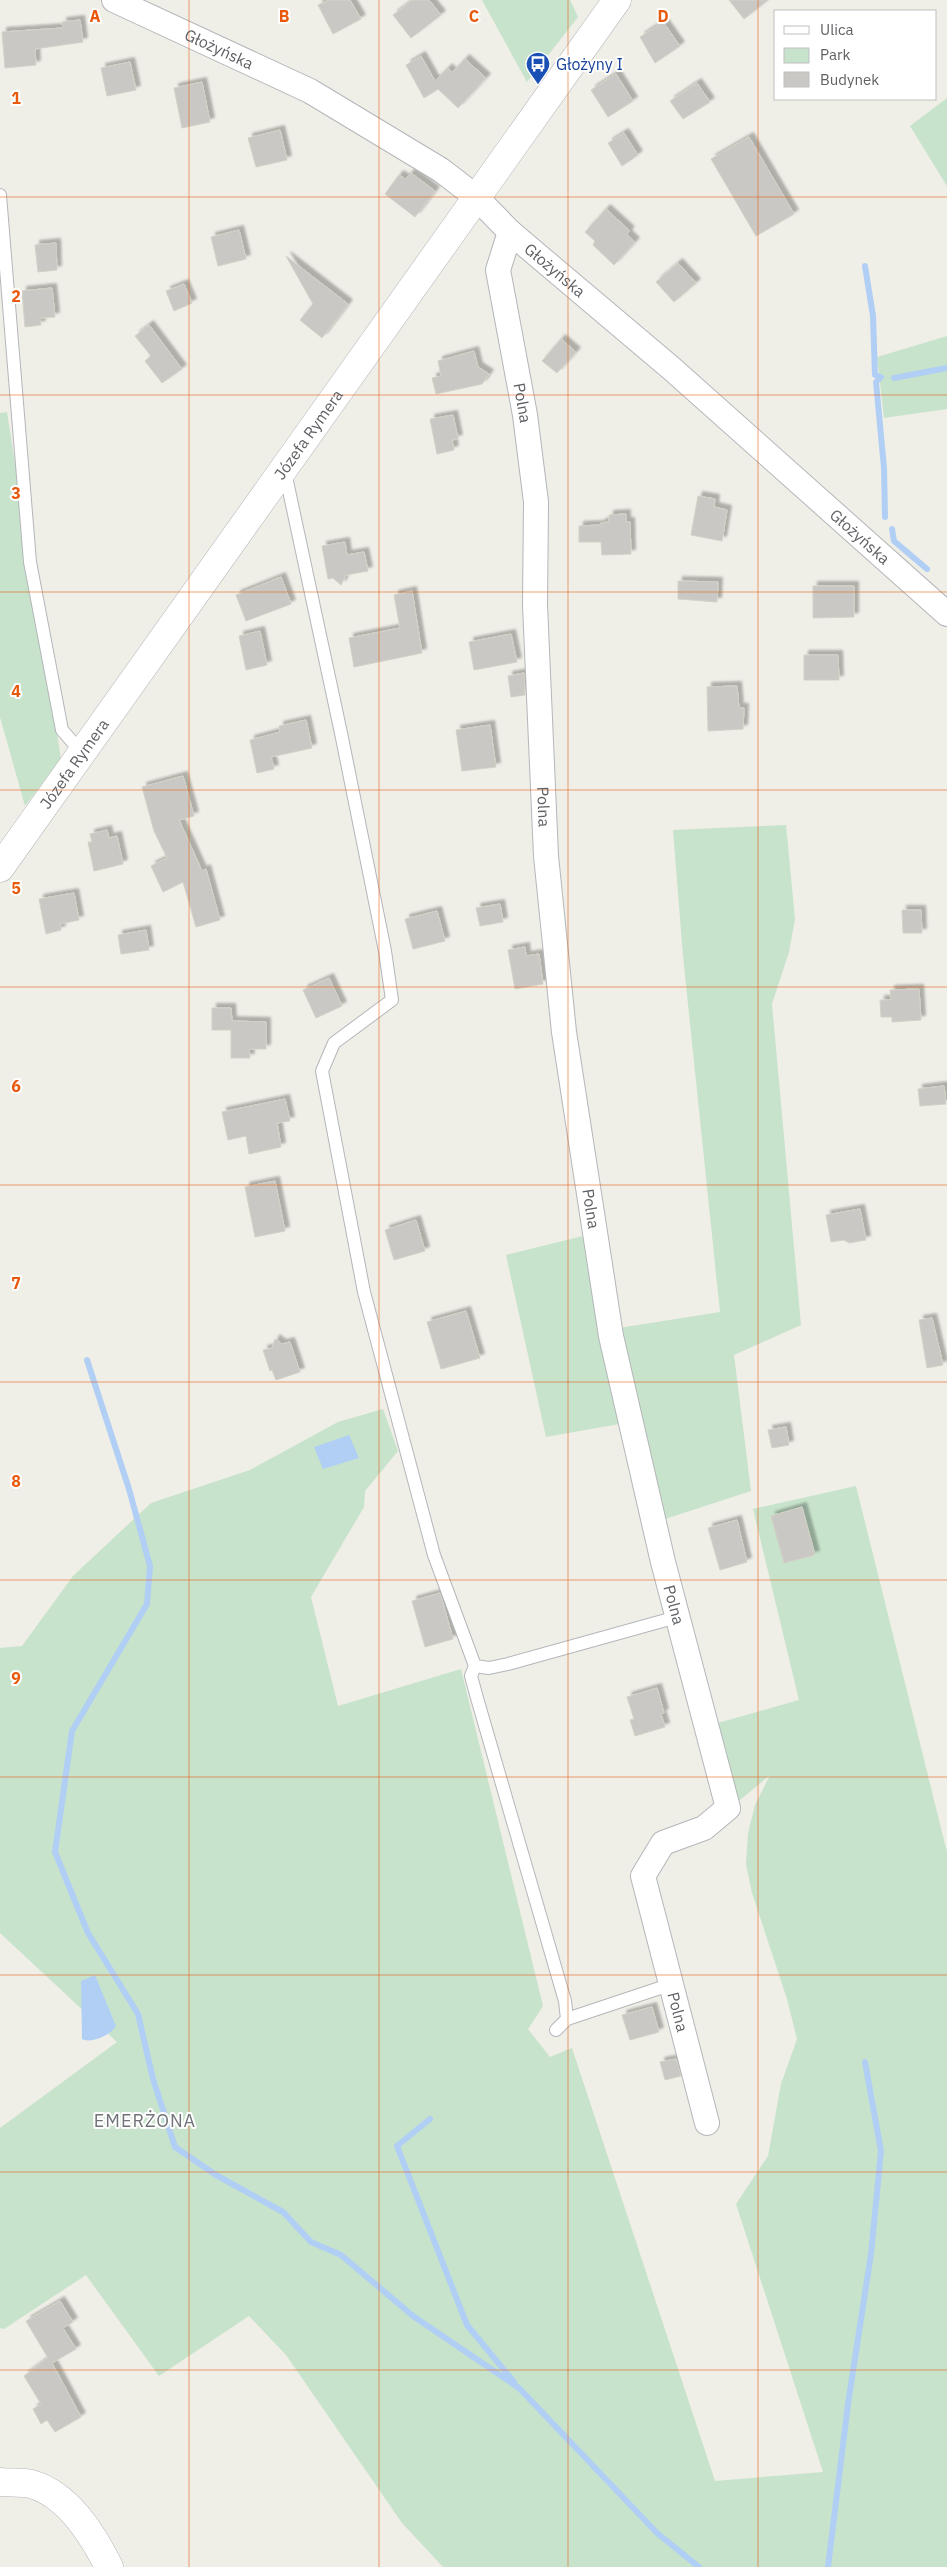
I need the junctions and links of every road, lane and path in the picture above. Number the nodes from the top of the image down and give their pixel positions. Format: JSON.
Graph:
{"nodes":[{"id":1,"x":114,"y":0,"type":"edge"},
{"id":2,"x":617,"y":0,"type":"edge"},
{"id":3,"x":0,"y":195,"type":"edge"},
{"id":4,"x":476,"y":197,"type":"junction"},
{"id":5,"x":510,"y":232,"type":"junction"},
{"id":6,"x":284,"y":469,"type":"junction"},
{"id":7,"x":947,"y":614,"type":"edge"},
{"id":8,"x":82,"y":753,"type":"junction"},
{"id":9,"x":0,"y":868,"type":"edge"},
{"id":10,"x":677,"y":1617,"type":"junction"},
{"id":11,"x":475,"y":1666,"type":"junction"},
{"id":12,"x":669,"y":1985,"type":"junction"},
{"id":13,"x":567,"y":2019,"type":"junction"},
{"id":14,"x":556,"y":2030,"type":"dead end"},
{"id":15,"x":707,"y":2123,"type":"dead end"},
{"id":16,"x":0,"y":2482,"type":"edge"},
{"id":17,"x":109,"y":2567,"type":"edge"}],
"edges":[{"from":1,"to":4,"type":"street","name":"Głożyńska"},
{"from":2,"to":4,"type":"street","name":"Józefa Rymera"},
{"from":3,"to":8,"type":"lane"},
{"from":4,"to":5,"type":"street","name":"Głożyńska"},
{"from":4,"to":6,"type":"street","name":"Józefa Rymera"},
{"from":5,"to":7,"type":"street","name":"Głożyńska"},
{"from":5,"to":10,"type":"street","name":"Polna"},
{"from":6,"to":8,"type":"street","name":"Józefa Rymera"},
{"from":6,"to":11,"type":"lane"},
{"from":8,"to":9,"type":"street","name":"Józefa Rymera"},
{"from":10,"to":11,"type":"lane"},
{"from":10,"to":12,"type":"street","name":"Polna"},
{"from":11,"to":13,"type":"lane"},
{"from":12,"to":13,"type":"lane"},
{"from":12,"to":15,"type":"street","name":"Polna"},
{"from":13,"to":14,"type":"lane"},
{"from":16,"to":17,"type":"street"}]}
